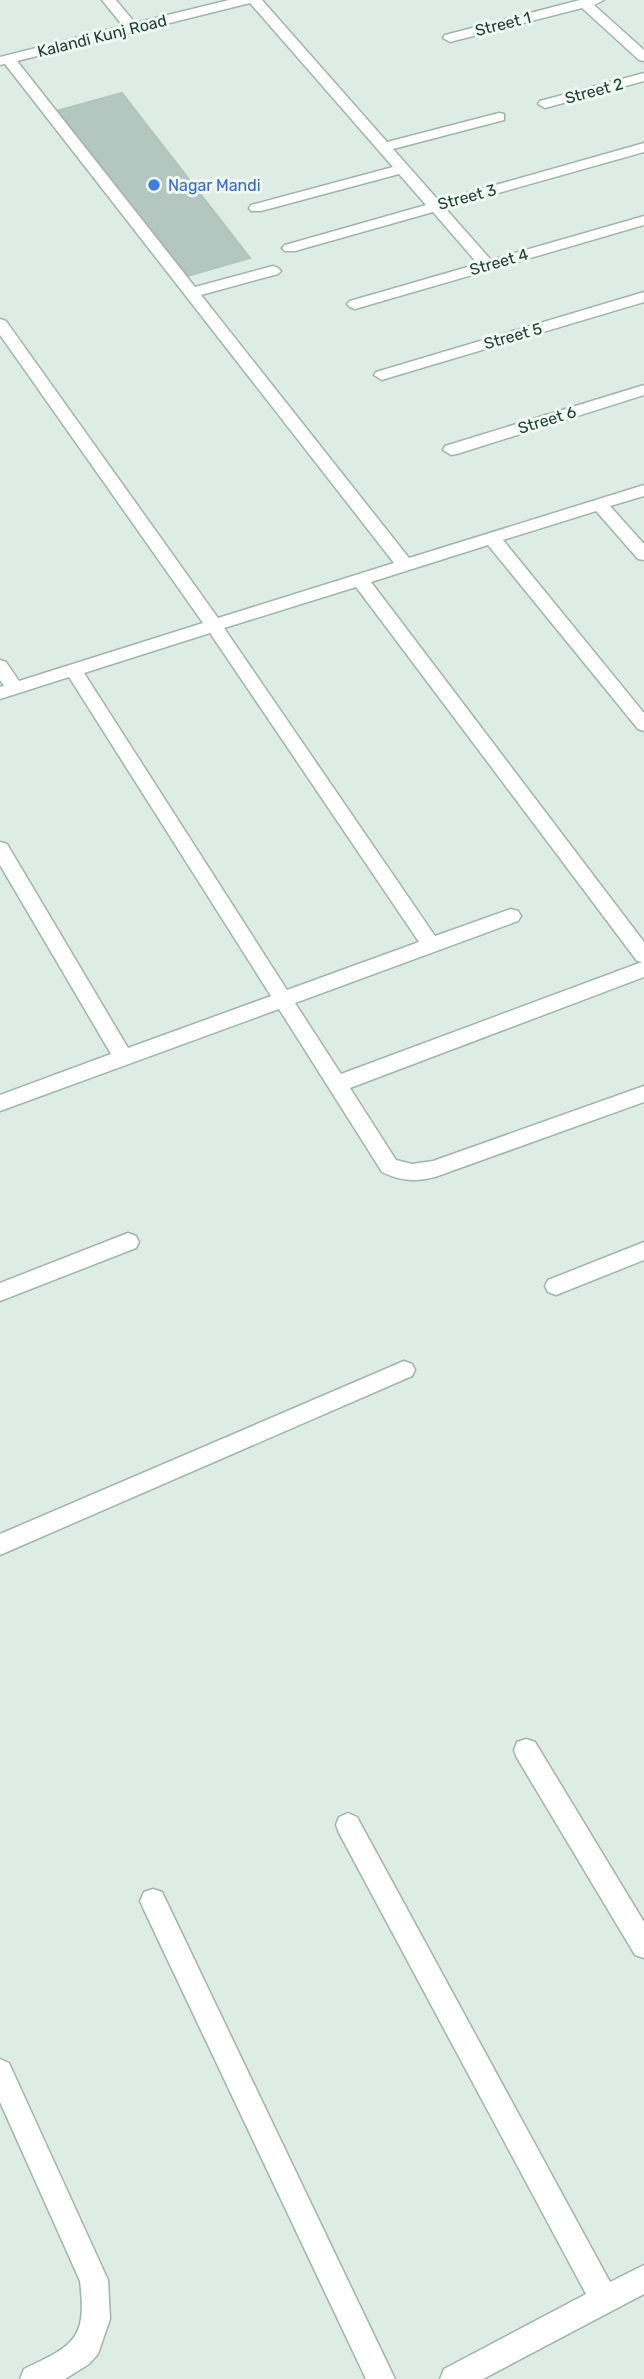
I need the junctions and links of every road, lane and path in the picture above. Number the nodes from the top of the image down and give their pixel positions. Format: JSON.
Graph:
{"nodes":[{"id":1,"x":109,"y":0,"type":"edge"},
{"id":2,"x":245,"y":0,"type":"edge"},
{"id":3,"x":256,"y":0,"type":"edge"},
{"id":4,"x":591,"y":2,"type":"edge"},
{"id":5,"x":132,"y":28,"type":"junction"},
{"id":6,"x":450,"y":38,"type":"dead end"},
{"id":7,"x":644,"y":57,"type":"edge"},
{"id":8,"x":4,"y":60,"type":"edge"},
{"id":9,"x":644,"y":77,"type":"edge"},
{"id":10,"x":545,"y":104,"type":"dead end"},
{"id":11,"x":499,"y":117,"type":"dead end"},
{"id":12,"x":385,"y":147,"type":"junction"},
{"id":13,"x":644,"y":147,"type":"edge"},
{"id":14,"x":404,"y":168,"type":"junction"},
{"id":15,"x":434,"y":206,"type":"junction"},
{"id":16,"x":256,"y":208,"type":"dead end"},
{"id":17,"x":644,"y":220,"type":"edge"},
{"id":18,"x":290,"y":248,"type":"dead end"},
{"id":19,"x":487,"y":265,"type":"junction"},
{"id":20,"x":273,"y":271,"type":"dead end"},
{"id":21,"x":191,"y":293,"type":"junction"},
{"id":22,"x":644,"y":297,"type":"edge"},
{"id":23,"x":355,"y":304,"type":"dead end"},
{"id":24,"x":0,"y":324,"type":"edge"},
{"id":25,"x":382,"y":375,"type":"dead end"},
{"id":26,"x":644,"y":390,"type":"edge"},
{"id":27,"x":451,"y":450,"type":"dead end"},
{"id":28,"x":644,"y":491,"type":"edge"},
{"id":29,"x":600,"y":505,"type":"junction"},
{"id":30,"x":492,"y":538,"type":"junction"},
{"id":31,"x":644,"y":555,"type":"edge"},
{"id":32,"x":405,"y":565,"type":"junction"},
{"id":33,"x":360,"y":580,"type":"junction"},
{"id":34,"x":215,"y":625,"type":"junction"},
{"id":35,"x":0,"y":666,"type":"edge"},
{"id":36,"x":73,"y":670,"type":"junction"},
{"id":37,"x":7,"y":690,"type":"edge"},
{"id":38,"x":644,"y":724,"type":"edge"},
{"id":39,"x":0,"y":849,"type":"edge"},
{"id":40,"x":510,"y":916,"type":"dead end"},
{"id":41,"x":430,"y":944,"type":"junction"},
{"id":42,"x":644,"y":956,"type":"edge"},
{"id":43,"x":644,"y":969,"type":"edge"},
{"id":44,"x":282,"y":1000,"type":"junction"},
{"id":45,"x":123,"y":1059,"type":"junction"},
{"id":46,"x":335,"y":1085,"type":"junction"},
{"id":47,"x":644,"y":1094,"type":"edge"},
{"id":48,"x":0,"y":1103,"type":"edge"},
{"id":49,"x":128,"y":1242,"type":"dead end"},
{"id":50,"x":644,"y":1251,"type":"edge"},
{"id":51,"x":556,"y":1286,"type":"dead end"},
{"id":52,"x":0,"y":1292,"type":"edge"},
{"id":53,"x":404,"y":1370,"type":"dead end"},
{"id":54,"x":0,"y":1545,"type":"edge"},
{"id":55,"x":526,"y":1749,"type":"dead end"},
{"id":56,"x":348,"y":1825,"type":"dead end"},
{"id":57,"x":153,"y":1901,"type":"dead end"},
{"id":58,"x":644,"y":1946,"type":"edge"},
{"id":59,"x":0,"y":2072,"type":"edge"},
{"id":60,"x":644,"y":2279,"type":"edge"},
{"id":61,"x":604,"y":2300,"type":"junction"},
{"id":62,"x":34,"y":2379,"type":"edge"},
{"id":63,"x":381,"y":2379,"type":"edge"},
{"id":64,"x":454,"y":2379,"type":"edge"}],
"edges":[{"from":1,"to":5,"type":"street"},
{"from":2,"to":5,"type":"street","name":"Kalandi Kunj Road"},
{"from":3,"to":12,"type":"street"},
{"from":4,"to":6,"type":"street","name":"Street 1"},
{"from":4,"to":7,"type":"street"},
{"from":5,"to":8,"type":"street","name":"Kalandi Kunj Road"},
{"from":8,"to":21,"type":"street"},
{"from":9,"to":10,"type":"street","name":"Street 2"},
{"from":11,"to":12,"type":"street"},
{"from":12,"to":14,"type":"street"},
{"from":13,"to":15,"type":"street","name":"Street 3"},
{"from":14,"to":15,"type":"street"},
{"from":14,"to":16,"type":"street"},
{"from":15,"to":18,"type":"street","name":"Street 3"},
{"from":15,"to":19,"type":"street"},
{"from":17,"to":19,"type":"street","name":"Street 4"},
{"from":19,"to":23,"type":"street","name":"Street 4"},
{"from":20,"to":21,"type":"street"},
{"from":21,"to":32,"type":"street"},
{"from":22,"to":25,"type":"street","name":"Street 5"},
{"from":24,"to":34,"type":"street"},
{"from":26,"to":27,"type":"street","name":"Street 6"},
{"from":28,"to":29,"type":"street"},
{"from":29,"to":30,"type":"street"},
{"from":29,"to":31,"type":"street"},
{"from":30,"to":32,"type":"street"},
{"from":30,"to":38,"type":"street"},
{"from":32,"to":33,"type":"street"},
{"from":33,"to":34,"type":"street"},
{"from":33,"to":42,"type":"street"},
{"from":34,"to":36,"type":"street"},
{"from":34,"to":41,"type":"street"},
{"from":35,"to":37,"type":"street"},
{"from":36,"to":37,"type":"street"},
{"from":36,"to":44,"type":"street"},
{"from":39,"to":45,"type":"street"},
{"from":40,"to":41,"type":"street"},
{"from":41,"to":44,"type":"street"},
{"from":43,"to":46,"type":"street"},
{"from":44,"to":45,"type":"street"},
{"from":44,"to":46,"type":"street"},
{"from":45,"to":48,"type":"street"},
{"from":46,"to":47,"type":"street"},
{"from":49,"to":52,"type":"street"},
{"from":50,"to":51,"type":"street"},
{"from":53,"to":54,"type":"street"},
{"from":55,"to":58,"type":"street"},
{"from":56,"to":61,"type":"street"},
{"from":57,"to":63,"type":"street"},
{"from":59,"to":62,"type":"street"},
{"from":60,"to":61,"type":"street"},
{"from":61,"to":64,"type":"street"}]}
